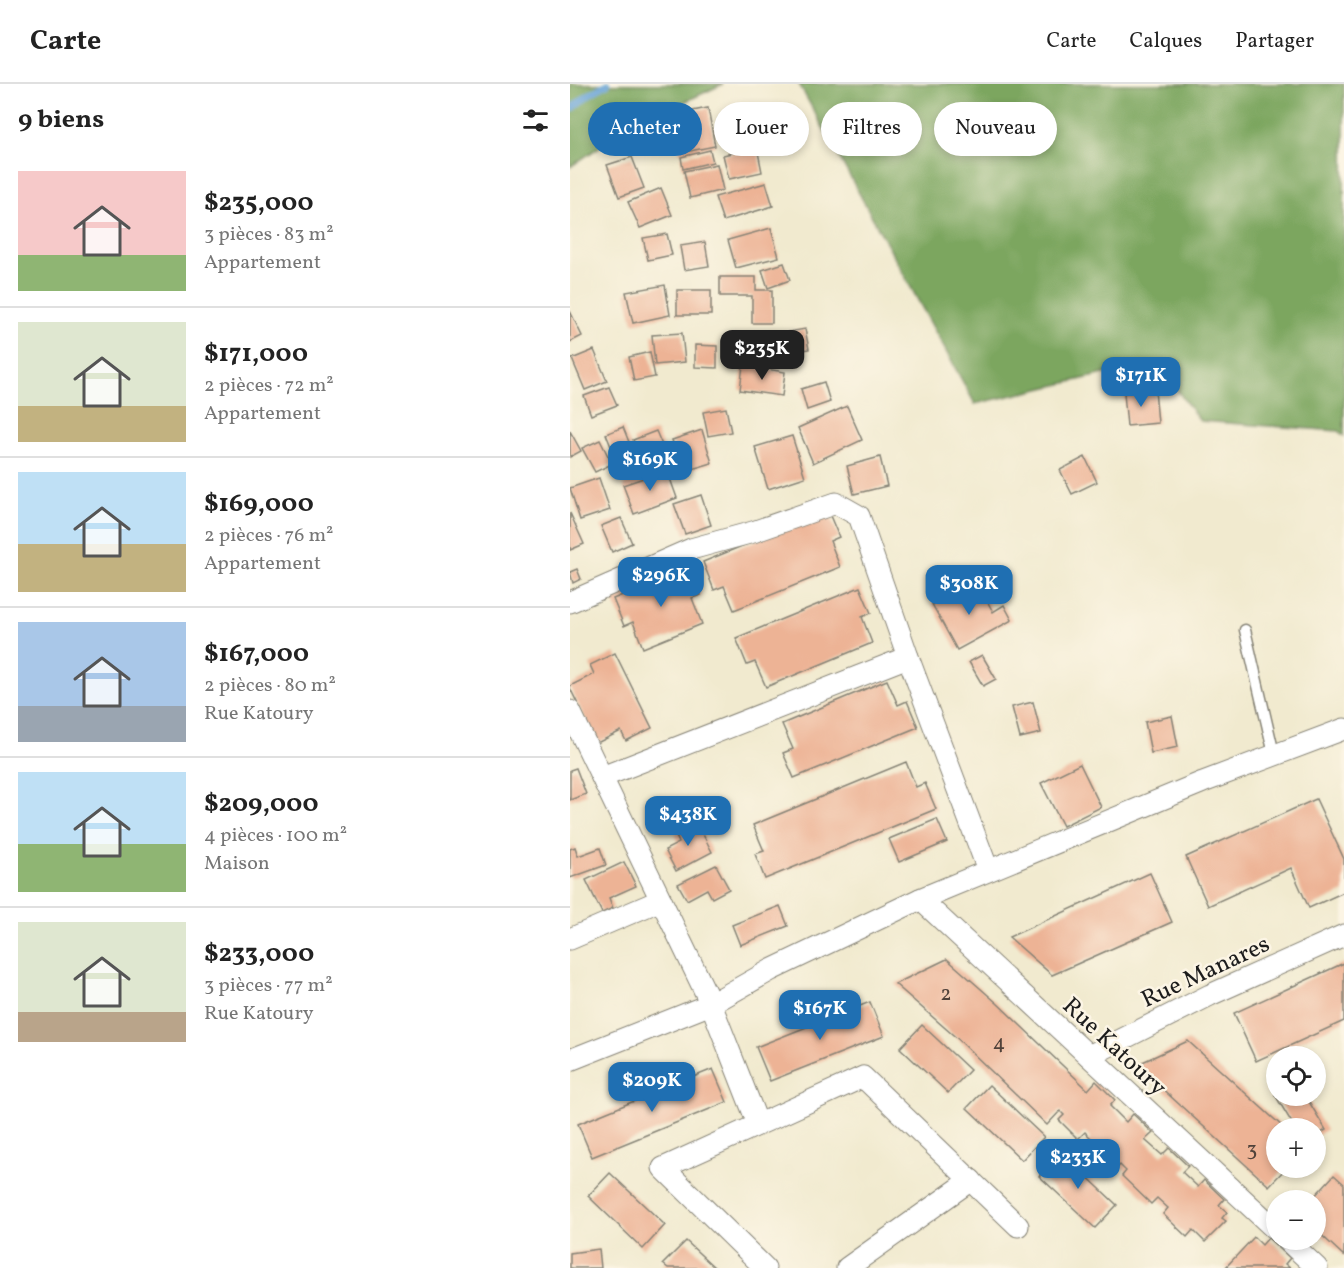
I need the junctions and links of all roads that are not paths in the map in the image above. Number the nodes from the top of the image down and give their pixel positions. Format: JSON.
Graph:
{"nodes":[{"id":1,"x":570,"y":602,"type":"edge"},
{"id":2,"x":1245,"y":630,"type":"dead end"},
{"id":3,"x":908,"y":657,"type":"junction"},
{"id":4,"x":570,"y":711,"type":"edge"},
{"id":5,"x":1344,"y":729,"type":"edge"},
{"id":6,"x":1274,"y":754,"type":"junction"},
{"id":7,"x":602,"y":777,"type":"junction"},
{"id":8,"x":988,"y":870,"type":"junction"},
{"id":9,"x":920,"y":899,"type":"junction"},
{"id":10,"x":661,"y":900,"type":"junction"},
{"id":11,"x":1344,"y":935,"type":"edge"},
{"id":12,"x":570,"y":939,"type":"edge"},
{"id":13,"x":711,"y":1004,"type":"junction"},
{"id":14,"x":1089,"y":1056,"type":"junction"},
{"id":15,"x":570,"y":1060,"type":"edge"},
{"id":16,"x":759,"y":1124,"type":"junction"},
{"id":17,"x":971,"y":1180,"type":"junction"},
{"id":18,"x":1266,"y":1221,"type":"edge"},
{"id":19,"x":1018,"y":1226,"type":"dead end"},
{"id":20,"x":1298,"y":1250,"type":"edge"},
{"id":21,"x":765,"y":1268,"type":"edge"},
{"id":22,"x":847,"y":1268,"type":"edge"},
{"id":23,"x":1317,"y":1268,"type":"edge"}],
"edges":[{"from":1,"to":3,"type":"street"},
{"from":2,"to":6,"type":"lane"},
{"from":3,"to":7,"type":"street"},
{"from":3,"to":8,"type":"street"},
{"from":4,"to":7,"type":"street"},
{"from":5,"to":6,"type":"street"},
{"from":6,"to":8,"type":"street"},
{"from":7,"to":10,"type":"street"},
{"from":8,"to":9,"type":"street"},
{"from":9,"to":13,"type":"street"},
{"from":9,"to":14,"type":"street","name":"Rue Katoury"},
{"from":10,"to":12,"type":"street"},
{"from":10,"to":13,"type":"street"},
{"from":11,"to":14,"type":"street","name":"Rue Manares"},
{"from":13,"to":15,"type":"street"},
{"from":13,"to":16,"type":"street"},
{"from":14,"to":18,"type":"street","name":"Rue Katoury"},
{"from":16,"to":17,"type":"street"},
{"from":16,"to":21,"type":"street"},
{"from":17,"to":19,"type":"street"},
{"from":17,"to":22,"type":"street"},
{"from":20,"to":23,"type":"street"}]}
